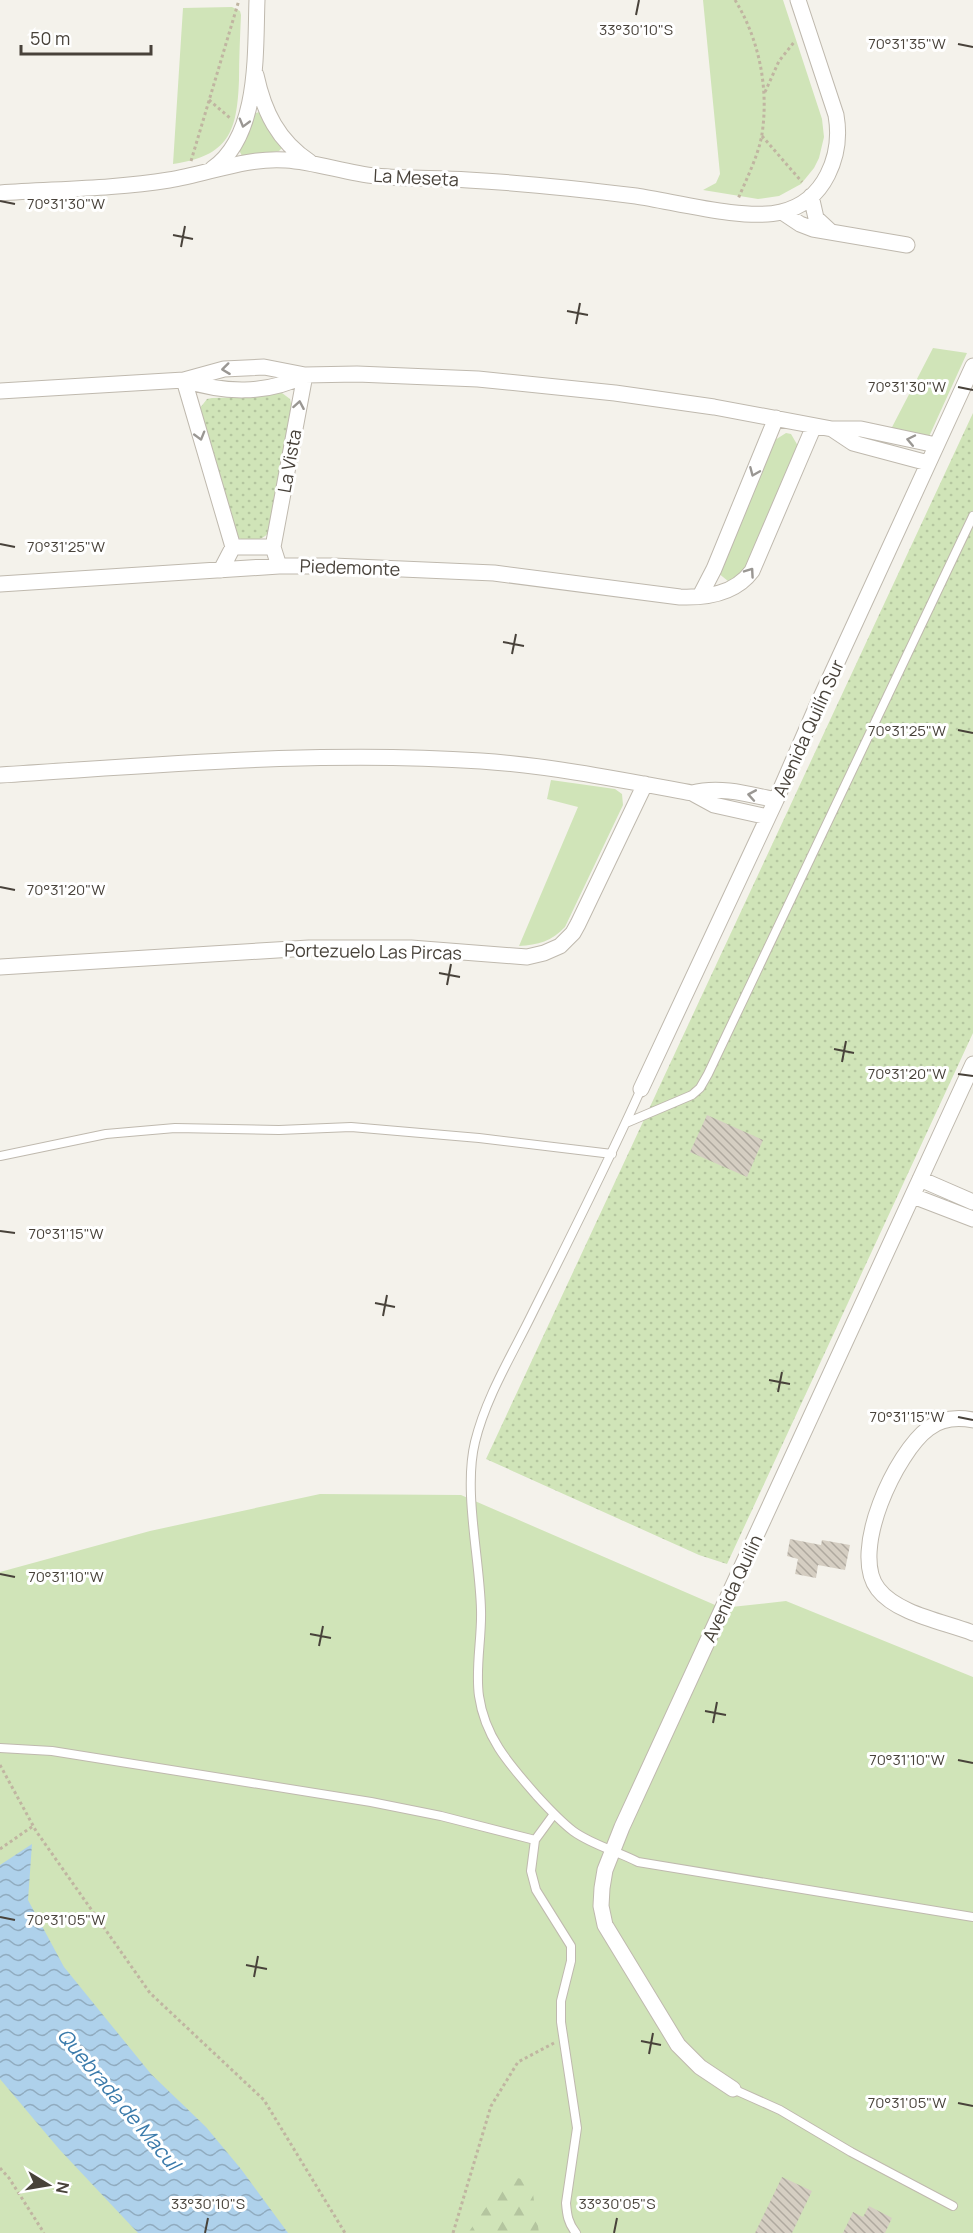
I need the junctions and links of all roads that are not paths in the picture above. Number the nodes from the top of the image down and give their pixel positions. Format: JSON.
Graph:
{"nodes":[{"id":1,"x":257,"y":0,"type":"edge"},
{"id":2,"x":798,"y":0,"type":"edge"},
{"id":3,"x":254,"y":65,"type":"junction"},
{"id":4,"x":312,"y":163,"type":"junction"},
{"id":5,"x":207,"y":172,"type":"junction"},
{"id":6,"x":0,"y":193,"type":"edge"},
{"id":7,"x":813,"y":195,"type":"junction"},
{"id":8,"x":782,"y":212,"type":"junction"},
{"id":9,"x":830,"y":231,"type":"junction"},
{"id":10,"x":908,"y":245,"type":"dead end"},
{"id":11,"x":973,"y":366,"type":"edge"},
{"id":12,"x":304,"y":375,"type":"junction"},
{"id":13,"x":184,"y":380,"type":"junction"},
{"id":14,"x":0,"y":391,"type":"edge"},
{"id":15,"x":776,"y":418,"type":"junction"},
{"id":16,"x":814,"y":426,"type":"junction"},
{"id":17,"x":832,"y":429,"type":"junction"},
{"id":18,"x":936,"y":445,"type":"junction"},
{"id":19,"x":928,"y":463,"type":"junction"},
{"id":20,"x":973,"y":516,"type":"edge"},
{"id":21,"x":233,"y":547,"type":"junction"},
{"id":22,"x":273,"y":547,"type":"junction"},
{"id":23,"x":279,"y":566,"type":"junction"},
{"id":24,"x":221,"y":570,"type":"junction"},
{"id":25,"x":0,"y":584,"type":"edge"},
{"id":26,"x":700,"y":596,"type":"junction"},
{"id":27,"x":0,"y":775,"type":"edge"},
{"id":28,"x":645,"y":784,"type":"junction"},
{"id":29,"x":692,"y":792,"type":"junction"},
{"id":30,"x":776,"y":800,"type":"junction"},
{"id":31,"x":768,"y":817,"type":"junction"},
{"id":32,"x":0,"y":967,"type":"edge"},
{"id":33,"x":973,"y":1064,"type":"edge"},
{"id":34,"x":641,"y":1089,"type":"joint"},
{"id":35,"x":626,"y":1124,"type":"junction"},
{"id":36,"x":612,"y":1154,"type":"junction"},
{"id":37,"x":0,"y":1156,"type":"edge"},
{"id":38,"x":920,"y":1179,"type":"junction"},
{"id":39,"x":913,"y":1196,"type":"junction"},
{"id":40,"x":973,"y":1202,"type":"edge"},
{"id":41,"x":973,"y":1219,"type":"edge"},
{"id":42,"x":973,"y":1420,"type":"edge"},
{"id":43,"x":973,"y":1633,"type":"edge"},
{"id":44,"x":0,"y":1748,"type":"edge"},
{"id":45,"x":554,"y":1814,"type":"junction"},
{"id":46,"x":535,"y":1840,"type":"junction"},
{"id":47,"x":611,"y":1851,"type":"junction"},
{"id":48,"x":973,"y":1917,"type":"edge"},
{"id":49,"x":733,"y":2089,"type":"joint"},
{"id":50,"x":953,"y":2206,"type":"dead end"},
{"id":51,"x":576,"y":2233,"type":"edge"}],
"edges":[{"from":1,"to":3,"type":"street"},
{"from":2,"to":7,"type":"street"},
{"from":3,"to":4,"type":"street"},
{"from":3,"to":5,"type":"street","one_way":true},
{"from":4,"to":5,"type":"street","name":"La Meseta"},
{"from":4,"to":8,"type":"street","name":"La Meseta"},
{"from":5,"to":6,"type":"street","name":"La Meseta"},
{"from":7,"to":8,"type":"street"},
{"from":7,"to":9,"type":"street"},
{"from":8,"to":9,"type":"street"},
{"from":9,"to":10,"type":"street"},
{"from":11,"to":18,"type":"street","name":"Avenida Quilín Sur"},
{"from":12,"to":13,"type":"street","one_way":true},
{"from":12,"to":13,"type":"street"},
{"from":12,"to":15,"type":"street"},
{"from":22,"to":12,"type":"street","name":"La Vista","one_way":true},
{"from":13,"to":14,"type":"street"},
{"from":13,"to":21,"type":"street","one_way":true},
{"from":15,"to":16,"type":"street"},
{"from":15,"to":26,"type":"street","one_way":true},
{"from":16,"to":17,"type":"street"},
{"from":26,"to":16,"type":"street","name":"Piedemonte","one_way":true},
{"from":18,"to":17,"type":"street","one_way":true},
{"from":17,"to":19,"type":"street"},
{"from":18,"to":19,"type":"street","name":"Avenida Quilín Sur"},
{"from":19,"to":30,"type":"street","name":"Avenida Quilín Sur"},
{"from":20,"to":35,"type":"lane"},
{"from":21,"to":22,"type":"street"},
{"from":21,"to":24,"type":"street"},
{"from":22,"to":23,"type":"street","name":"La Vista"},
{"from":23,"to":24,"type":"street","name":"Piedemonte"},
{"from":23,"to":26,"type":"street","name":"Piedemonte"},
{"from":24,"to":25,"type":"street","name":"Piedemonte"},
{"from":27,"to":28,"type":"street"},
{"from":28,"to":29,"type":"street"},
{"from":28,"to":32,"type":"street","name":"Portezuelo Las Pircas"},
{"from":30,"to":29,"type":"street","one_way":true},
{"from":29,"to":31,"type":"street"},
{"from":30,"to":31,"type":"street","name":"Avenida Quilín Sur"},
{"from":31,"to":34,"type":"street","name":"Avenida Quilín Sur"},
{"from":33,"to":38,"type":"street","name":"Avenida Quilín"},
{"from":34,"to":35,"type":"lane"},
{"from":35,"to":36,"type":"lane"},
{"from":36,"to":37,"type":"lane"},
{"from":36,"to":45,"type":"lane"},
{"from":38,"to":39,"type":"street","name":"Avenida Quilín"},
{"from":38,"to":40,"type":"street"},
{"from":39,"to":41,"type":"street"},
{"from":39,"to":47,"type":"street","name":"Avenida Quilín"},
{"from":42,"to":43,"type":"street"},
{"from":44,"to":46,"type":"lane"},
{"from":45,"to":46,"type":"lane"},
{"from":45,"to":47,"type":"lane"},
{"from":46,"to":51,"type":"lane"},
{"from":47,"to":48,"type":"lane"},
{"from":47,"to":49,"type":"street","name":"Avenida Quilín"},
{"from":49,"to":50,"type":"lane"}]}
